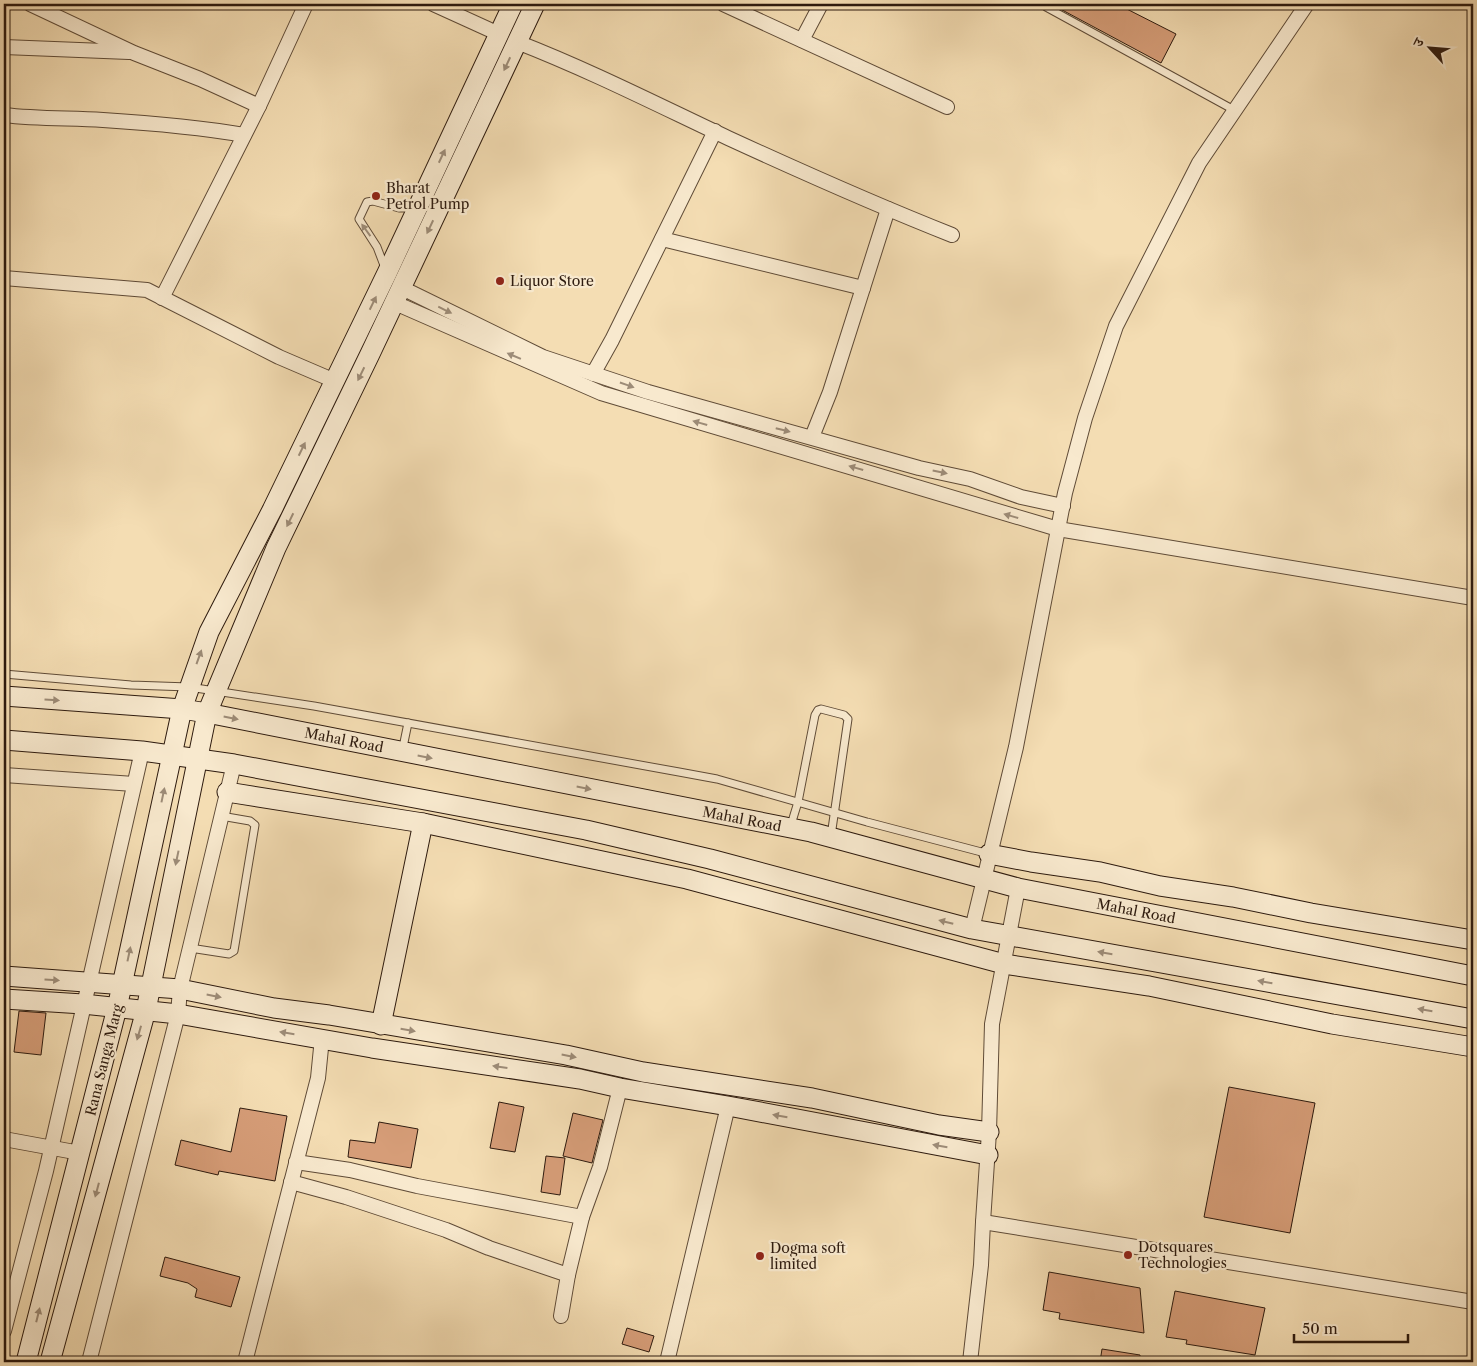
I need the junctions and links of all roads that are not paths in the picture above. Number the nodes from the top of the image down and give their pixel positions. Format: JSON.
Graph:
{"nodes":[{"id":1,"x":30,"y":4,"type":"edge"},
{"id":2,"x":306,"y":4,"type":"edge"},
{"id":3,"x":433,"y":4,"type":"edge"},
{"id":4,"x":513,"y":4,"type":"edge"},
{"id":5,"x":535,"y":4,"type":"edge"},
{"id":6,"x":723,"y":4,"type":"edge"},
{"id":7,"x":821,"y":4,"type":"edge"},
{"id":8,"x":1307,"y":4,"type":"edge"},
{"id":9,"x":1046,"y":7,"type":"dead end"},
{"id":10,"x":499,"y":34,"type":"junction"},
{"id":11,"x":802,"y":40,"type":"junction"},
{"id":12,"x":517,"y":42,"type":"junction"},
{"id":13,"x":4,"y":47,"type":"edge"},
{"id":14,"x":134,"y":53,"type":"junction"},
{"id":15,"x":259,"y":106,"type":"junction"},
{"id":16,"x":947,"y":107,"type":"dead end"},
{"id":17,"x":1234,"y":110,"type":"junction"},
{"id":18,"x":4,"y":115,"type":"edge"},
{"id":19,"x":715,"y":131,"type":"junction"},
{"id":20,"x":244,"y":135,"type":"junction"},
{"id":21,"x":418,"y":208,"type":"junction"},
{"id":22,"x":888,"y":209,"type":"junction"},
{"id":23,"x":952,"y":235,"type":"dead end"},
{"id":24,"x":662,"y":239,"type":"junction"},
{"id":25,"x":387,"y":273,"type":"junction"},
{"id":26,"x":4,"y":278,"type":"edge"},
{"id":27,"x":862,"y":288,"type":"junction"},
{"id":28,"x":398,"y":295,"type":"junction"},
{"id":29,"x":162,"y":298,"type":"junction"},
{"id":30,"x":593,"y":374,"type":"junction"},
{"id":31,"x":335,"y":381,"type":"junction"},
{"id":32,"x":812,"y":437,"type":"junction"},
{"id":33,"x":1063,"y":506,"type":"junction"},
{"id":34,"x":1058,"y":529,"type":"junction"},
{"id":35,"x":1473,"y":598,"type":"edge"},
{"id":36,"x":4,"y":674,"type":"edge"},
{"id":37,"x":189,"y":687,"type":"junction"},
{"id":38,"x":216,"y":691,"type":"junction"},
{"id":39,"x":4,"y":696,"type":"edge"},
{"id":40,"x":182,"y":709,"type":"junction"},
{"id":41,"x":206,"y":713,"type":"junction"},
{"id":42,"x":408,"y":723,"type":"junction"},
{"id":43,"x":4,"y":740,"type":"edge"},
{"id":44,"x":142,"y":751,"type":"junction"},
{"id":45,"x":402,"y":752,"type":"junction"},
{"id":46,"x":172,"y":754,"type":"junction"},
{"id":47,"x":197,"y":758,"type":"junction"},
{"id":48,"x":234,"y":764,"type":"junction"},
{"id":49,"x":4,"y":775,"type":"edge"},
{"id":50,"x":134,"y":784,"type":"junction"},
{"id":51,"x":227,"y":792,"type":"junction"},
{"id":52,"x":798,"y":802,"type":"junction"},
{"id":53,"x":835,"y":812,"type":"junction"},
{"id":54,"x":221,"y":816,"type":"junction"},
{"id":55,"x":422,"y":823,"type":"junction"},
{"id":56,"x":552,"y":824,"type":"junction"},
{"id":57,"x":790,"y":828,"type":"junction"},
{"id":58,"x":831,"y":838,"type":"junction"},
{"id":59,"x":547,"y":849,"type":"junction"},
{"id":60,"x":989,"y":854,"type":"junction"},
{"id":61,"x":982,"y":879,"type":"junction"},
{"id":62,"x":1018,"y":888,"type":"junction"},
{"id":63,"x":972,"y":929,"type":"junction"},
{"id":64,"x":1009,"y":936,"type":"junction"},
{"id":65,"x":1473,"y":940,"type":"edge"},
{"id":66,"x":190,"y":948,"type":"junction"},
{"id":67,"x":1004,"y":964,"type":"junction"},
{"id":68,"x":4,"y":976,"type":"edge"},
{"id":69,"x":1473,"y":976,"type":"edge"},
{"id":70,"x":88,"y":982,"type":"junction"},
{"id":71,"x":122,"y":985,"type":"junction"},
{"id":72,"x":151,"y":987,"type":"junction"},
{"id":73,"x":180,"y":989,"type":"junction"},
{"id":74,"x":4,"y":999,"type":"edge"},
{"id":75,"x":83,"y":1004,"type":"junction"},
{"id":76,"x":117,"y":1008,"type":"junction"},
{"id":77,"x":146,"y":1010,"type":"junction"},
{"id":78,"x":178,"y":1014,"type":"junction"},
{"id":79,"x":1473,"y":1019,"type":"edge"},
{"id":80,"x":381,"y":1025,"type":"junction"},
{"id":81,"x":322,"y":1038,"type":"junction"},
{"id":82,"x":1473,"y":1047,"type":"edge"},
{"id":83,"x":620,"y":1088,"type":"junction"},
{"id":84,"x":728,"y":1106,"type":"junction"},
{"id":85,"x":989,"y":1132,"type":"junction"},
{"id":86,"x":4,"y":1139,"type":"edge"},
{"id":87,"x":51,"y":1148,"type":"junction"},
{"id":88,"x":80,"y":1153,"type":"junction"},
{"id":89,"x":988,"y":1155,"type":"junction"},
{"id":90,"x":296,"y":1162,"type":"junction"},
{"id":91,"x":291,"y":1182,"type":"junction"},
{"id":92,"x":582,"y":1217,"type":"junction"},
{"id":93,"x":984,"y":1222,"type":"junction"},
{"id":94,"x":568,"y":1275,"type":"junction"},
{"id":95,"x":1473,"y":1302,"type":"edge"},
{"id":96,"x":561,"y":1316,"type":"dead end"},
{"id":97,"x":4,"y":1331,"type":"edge"},
{"id":98,"x":26,"y":1362,"type":"edge"},
{"id":99,"x":50,"y":1362,"type":"edge"},
{"id":100,"x":89,"y":1362,"type":"edge"},
{"id":101,"x":245,"y":1362,"type":"edge"},
{"id":102,"x":667,"y":1362,"type":"edge"},
{"id":103,"x":970,"y":1362,"type":"edge"}],
"edges":[{"from":1,"to":14,"type":"street"},
{"from":2,"to":15,"type":"street"},
{"from":3,"to":10,"type":"street"},
{"from":4,"to":10,"type":"main road","name":"Rana Sanga Marg"},
{"from":5,"to":12,"type":"main road","name":"Rana Sanga Marg"},
{"from":6,"to":11,"type":"street"},
{"from":7,"to":11,"type":"street"},
{"from":8,"to":17,"type":"street"},
{"from":9,"to":17,"type":"lane"},
{"from":21,"to":10,"type":"main road","name":"Rana Sanga Marg","one_way":true},
{"from":11,"to":16,"type":"street"},
{"from":12,"to":19,"type":"street"},
{"from":12,"to":28,"type":"main road","name":"Rana Sanga Marg","one_way":true},
{"from":13,"to":14,"type":"street"},
{"from":14,"to":15,"type":"street"},
{"from":15,"to":20,"type":"street"},
{"from":17,"to":33,"type":"street"},
{"from":18,"to":20,"type":"street"},
{"from":19,"to":22,"type":"street"},
{"from":19,"to":24,"type":"street"},
{"from":20,"to":29,"type":"street"},
{"from":21,"to":25,"type":"main road","name":"Rana Sanga Marg"},
{"from":25,"to":21,"type":"lane","one_way":true},
{"from":22,"to":23,"type":"street"},
{"from":22,"to":27,"type":"street"},
{"from":24,"to":27,"type":"street"},
{"from":24,"to":30,"type":"street"},
{"from":31,"to":25,"type":"main road","name":"Rana Sanga Marg","one_way":true},
{"from":26,"to":29,"type":"street"},
{"from":27,"to":32,"type":"street"},
{"from":28,"to":30,"type":"street","one_way":true},
{"from":34,"to":28,"type":"street","one_way":true},
{"from":28,"to":38,"type":"main road","name":"Rana Sanga Marg","one_way":true},
{"from":29,"to":31,"type":"street"},
{"from":30,"to":32,"type":"street","one_way":true},
{"from":37,"to":31,"type":"main road","name":"Rana Sanga Marg","one_way":true},
{"from":32,"to":33,"type":"street","one_way":true},
{"from":33,"to":34,"type":"street"},
{"from":34,"to":35,"type":"street"},
{"from":34,"to":60,"type":"street"},
{"from":36,"to":37,"type":"lane"},
{"from":37,"to":38,"type":"lane"},
{"from":37,"to":40,"type":"main road","name":"Rana Sanga Marg"},
{"from":38,"to":41,"type":"main road","name":"Rana Sanga Marg"},
{"from":38,"to":42,"type":"lane"},
{"from":39,"to":40,"type":"main road","name":"Mahal Road","one_way":true},
{"from":40,"to":41,"type":"main road","name":"Mahal Road"},
{"from":40,"to":46,"type":"main road","name":"Rana Sanga Marg"},
{"from":41,"to":45,"type":"main road","name":"Mahal Road","one_way":true},
{"from":41,"to":47,"type":"main road","name":"Rana Sanga Marg"},
{"from":42,"to":45,"type":"lane"},
{"from":42,"to":52,"type":"lane"},
{"from":43,"to":44,"type":"main road"},
{"from":44,"to":46,"type":"main road"},
{"from":44,"to":50,"type":"street"},
{"from":45,"to":57,"type":"main road","name":"Mahal Road","one_way":true},
{"from":46,"to":47,"type":"main road"},
{"from":71,"to":46,"type":"main road","name":"Rana Sanga Marg","one_way":true},
{"from":47,"to":48,"type":"main road"},
{"from":47,"to":72,"type":"main road","name":"Rana Sanga Marg","one_way":true},
{"from":48,"to":51,"type":"street"},
{"from":48,"to":56,"type":"main road"},
{"from":49,"to":50,"type":"street"},
{"from":50,"to":70,"type":"street"},
{"from":51,"to":54,"type":"street"},
{"from":51,"to":55,"type":"main road"},
{"from":52,"to":53,"type":"lane"},
{"from":52,"to":53,"type":"lane"},
{"from":52,"to":57,"type":"lane"},
{"from":53,"to":58,"type":"lane"},
{"from":53,"to":60,"type":"lane"},
{"from":54,"to":66,"type":"street"},
{"from":54,"to":66,"type":"lane"},
{"from":55,"to":59,"type":"main road"},
{"from":55,"to":80,"type":"main road"},
{"from":56,"to":59,"type":"main road"},
{"from":63,"to":56,"type":"main road","one_way":true},
{"from":57,"to":58,"type":"main road","name":"Mahal Road"},
{"from":58,"to":61,"type":"main road","name":"Mahal Road"},
{"from":59,"to":67,"type":"main road"},
{"from":60,"to":61,"type":"street"},
{"from":60,"to":65,"type":"main road"},
{"from":61,"to":62,"type":"main road","name":"Mahal Road"},
{"from":61,"to":63,"type":"street"},
{"from":62,"to":64,"type":"street"},
{"from":62,"to":69,"type":"main road","name":"Mahal Road"},
{"from":63,"to":64,"type":"main road"},
{"from":64,"to":67,"type":"street"},
{"from":79,"to":64,"type":"main road","one_way":true},
{"from":66,"to":73,"type":"street"},
{"from":67,"to":82,"type":"main road"},
{"from":67,"to":85,"type":"street"},
{"from":68,"to":70,"type":"main road","one_way":true},
{"from":70,"to":71,"type":"main road"},
{"from":70,"to":75,"type":"street"},
{"from":71,"to":72,"type":"main road"},
{"from":71,"to":76,"type":"main road","name":"Rana Sanga Marg"},
{"from":72,"to":73,"type":"main road"},
{"from":72,"to":77,"type":"main road","name":"Rana Sanga Marg"},
{"from":73,"to":78,"type":"street"},
{"from":73,"to":80,"type":"main road","one_way":true},
{"from":74,"to":75,"type":"main road"},
{"from":75,"to":76,"type":"main road"},
{"from":75,"to":87,"type":"street"},
{"from":76,"to":77,"type":"main road"},
{"from":76,"to":88,"type":"main road","name":"Rana Sanga Marg"},
{"from":77,"to":78,"type":"main road"},
{"from":77,"to":99,"type":"main road","name":"Rana Sanga Marg","one_way":true},
{"from":81,"to":78,"type":"main road","one_way":true},
{"from":78,"to":100,"type":"street"},
{"from":80,"to":85,"type":"main road","one_way":true},
{"from":83,"to":81,"type":"main road","one_way":true},
{"from":81,"to":90,"type":"street"},
{"from":83,"to":84,"type":"main road"},
{"from":83,"to":92,"type":"street"},
{"from":89,"to":84,"type":"main road","one_way":true},
{"from":84,"to":102,"type":"street"},
{"from":85,"to":89,"type":"street"},
{"from":86,"to":87,"type":"street"},
{"from":87,"to":88,"type":"street"},
{"from":87,"to":97,"type":"street"},
{"from":98,"to":88,"type":"main road","name":"Rana Sanga Marg","one_way":true},
{"from":89,"to":93,"type":"street"},
{"from":90,"to":91,"type":"street"},
{"from":90,"to":92,"type":"street"},
{"from":91,"to":94,"type":"street"},
{"from":91,"to":101,"type":"street"},
{"from":92,"to":94,"type":"street"},
{"from":93,"to":95,"type":"street"},
{"from":93,"to":103,"type":"street"},
{"from":94,"to":96,"type":"street"}]}
